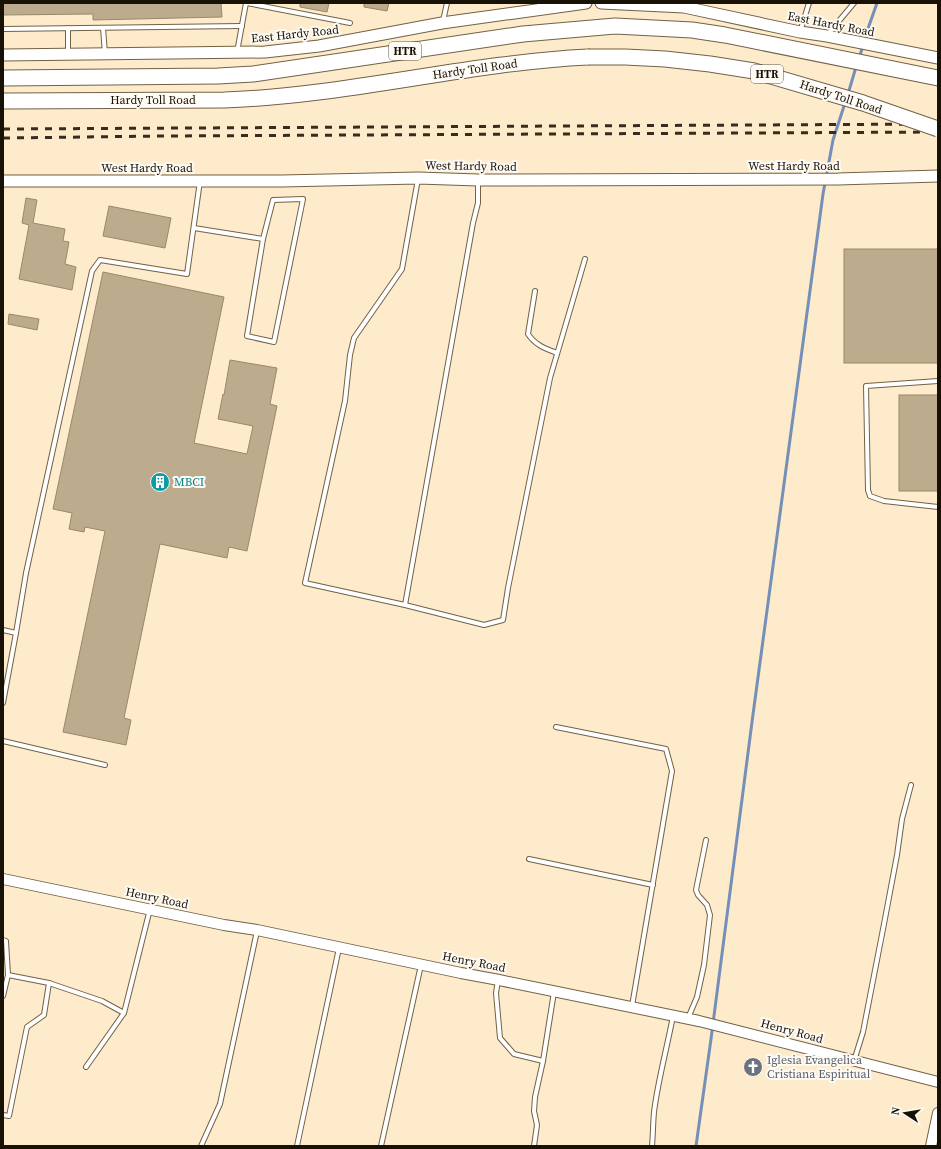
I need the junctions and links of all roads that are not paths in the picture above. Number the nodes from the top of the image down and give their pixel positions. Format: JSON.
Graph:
{"nodes":[{"id":1,"x":247,"y":3,"type":"edge"},
{"id":2,"x":447,"y":3,"type":"edge"},
{"id":3,"x":586,"y":3,"type":"edge"},
{"id":4,"x":601,"y":3,"type":"edge"},
{"id":5,"x":808,"y":3,"type":"edge"},
{"id":6,"x":852,"y":3,"type":"edge"},
{"id":7,"x":684,"y":5,"type":"edge"},
{"id":8,"x":350,"y":23,"type":"dead end"},
{"id":9,"x":442,"y":23,"type":"junction"},
{"id":10,"x":242,"y":26,"type":"junction"},
{"id":11,"x":68,"y":28,"type":"junction"},
{"id":12,"x":103,"y":28,"type":"junction"},
{"id":13,"x":3,"y":29,"type":"edge"},
{"id":14,"x":800,"y":32,"type":"junction"},
{"id":15,"x":827,"y":36,"type":"junction"},
{"id":16,"x":237,"y":53,"type":"junction"},
{"id":17,"x":105,"y":54,"type":"junction"},
{"id":18,"x":68,"y":55,"type":"junction"},
{"id":19,"x":3,"y":56,"type":"edge"},
{"id":20,"x":938,"y":58,"type":"edge"},
{"id":21,"x":3,"y":78,"type":"edge"},
{"id":22,"x":938,"y":78,"type":"edge"},
{"id":23,"x":3,"y":101,"type":"edge"},
{"id":24,"x":938,"y":128,"type":"edge"},
{"id":25,"x":938,"y":176,"type":"edge"},
{"id":26,"x":418,"y":178,"type":"junction"},
{"id":27,"x":478,"y":180,"type":"junction"},
{"id":28,"x":3,"y":181,"type":"edge"},
{"id":29,"x":200,"y":181,"type":"junction"},
{"id":30,"x":194,"y":228,"type":"junction"},
{"id":31,"x":263,"y":239,"type":"junction"},
{"id":32,"x":585,"y":259,"type":"dead end"},
{"id":33,"x":535,"y":292,"type":"dead end"},
{"id":34,"x":557,"y":353,"type":"junction"},
{"id":35,"x":938,"y":381,"type":"edge"},
{"id":36,"x":938,"y":507,"type":"edge"},
{"id":37,"x":405,"y":605,"type":"junction"},
{"id":38,"x":3,"y":630,"type":"edge"},
{"id":39,"x":16,"y":633,"type":"junction"},
{"id":40,"x":3,"y":703,"type":"edge"},
{"id":41,"x":556,"y":726,"type":"dead end"},
{"id":42,"x":3,"y":741,"type":"edge"},
{"id":43,"x":105,"y":765,"type":"dead end"},
{"id":44,"x":911,"y":785,"type":"dead end"},
{"id":45,"x":706,"y":840,"type":"dead end"},
{"id":46,"x":529,"y":858,"type":"dead end"},
{"id":47,"x":3,"y":879,"type":"edge"},
{"id":48,"x":653,"y":885,"type":"junction"},
{"id":49,"x":150,"y":909,"type":"junction"},
{"id":50,"x":257,"y":930,"type":"junction"},
{"id":51,"x":3,"y":940,"type":"edge"},
{"id":52,"x":339,"y":948,"type":"junction"},
{"id":53,"x":421,"y":964,"type":"junction"},
{"id":54,"x":8,"y":975,"type":"junction"},
{"id":55,"x":498,"y":980,"type":"junction"},
{"id":56,"x":49,"y":983,"type":"junction"},
{"id":57,"x":554,"y":992,"type":"junction"},
{"id":58,"x":3,"y":996,"type":"edge"},
{"id":59,"x":632,"y":1006,"type":"junction"},
{"id":60,"x":124,"y":1014,"type":"junction"},
{"id":61,"x":673,"y":1015,"type":"junction"},
{"id":62,"x":688,"y":1019,"type":"junction"},
{"id":63,"x":854,"y":1061,"type":"junction"},
{"id":64,"x":543,"y":1062,"type":"junction"},
{"id":65,"x":86,"y":1067,"type":"dead end"},
{"id":66,"x":938,"y":1082,"type":"edge"},
{"id":67,"x":938,"y":1114,"type":"edge"},
{"id":68,"x":3,"y":1115,"type":"edge"},
{"id":69,"x":201,"y":1146,"type":"edge"},
{"id":70,"x":297,"y":1146,"type":"edge"},
{"id":71,"x":381,"y":1146,"type":"edge"},
{"id":72,"x":534,"y":1146,"type":"edge"},
{"id":73,"x":652,"y":1146,"type":"edge"},
{"id":74,"x":931,"y":1146,"type":"edge"}],
"edges":[{"from":1,"to":8,"type":"lane"},
{"from":1,"to":10,"type":"lane"},
{"from":2,"to":9,"type":"lane"},
{"from":3,"to":9,"type":"main road","name":"East Hardy Road"},
{"from":4,"to":7,"type":"main road","name":"East Hardy Road"},
{"from":5,"to":14,"type":"lane"},
{"from":6,"to":15,"type":"lane"},
{"from":7,"to":14,"type":"main road","name":"East Hardy Road"},
{"from":9,"to":16,"type":"main road","name":"East Hardy Road"},
{"from":10,"to":12,"type":"lane"},
{"from":10,"to":16,"type":"lane"},
{"from":11,"to":12,"type":"lane"},
{"from":11,"to":13,"type":"lane"},
{"from":11,"to":18,"type":"lane"},
{"from":12,"to":17,"type":"lane"},
{"from":14,"to":15,"type":"main road","name":"East Hardy Road"},
{"from":15,"to":20,"type":"main road","name":"East Hardy Road"},
{"from":16,"to":17,"type":"main road","name":"East Hardy Road"},
{"from":17,"to":18,"type":"main road","name":"East Hardy Road"},
{"from":18,"to":19,"type":"main road","name":"East Hardy Road"},
{"from":21,"to":22,"type":"highway","name":"Hardy Toll Road","number":"HTR"},
{"from":23,"to":24,"type":"highway","name":"Hardy Toll Road","number":"HTR","bridge":true},
{"from":25,"to":27,"type":"main road","name":"West Hardy Road"},
{"from":26,"to":27,"type":"main road","name":"West Hardy Road"},
{"from":26,"to":29,"type":"main road","name":"West Hardy Road"},
{"from":26,"to":37,"type":"lane"},
{"from":27,"to":37,"type":"lane"},
{"from":28,"to":29,"type":"main road","name":"West Hardy Road"},
{"from":29,"to":30,"type":"lane"},
{"from":30,"to":31,"type":"lane"},
{"from":30,"to":39,"type":"lane"},
{"from":31,"to":31,"type":"lane"},
{"from":32,"to":34,"type":"lane"},
{"from":33,"to":34,"type":"lane"},
{"from":34,"to":37,"type":"lane"},
{"from":35,"to":36,"type":"lane"},
{"from":38,"to":39,"type":"lane"},
{"from":39,"to":40,"type":"lane"},
{"from":41,"to":48,"type":"lane"},
{"from":42,"to":43,"type":"lane"},
{"from":44,"to":63,"type":"lane"},
{"from":45,"to":62,"type":"lane"},
{"from":46,"to":48,"type":"lane"},
{"from":47,"to":49,"type":"street","name":"Henry Road"},
{"from":48,"to":59,"type":"lane"},
{"from":49,"to":50,"type":"street","name":"Henry Road"},
{"from":49,"to":60,"type":"lane"},
{"from":50,"to":52,"type":"street","name":"Henry Road"},
{"from":50,"to":69,"type":"lane"},
{"from":51,"to":54,"type":"lane"},
{"from":52,"to":53,"type":"street","name":"Henry Road"},
{"from":52,"to":70,"type":"lane"},
{"from":53,"to":55,"type":"street","name":"Henry Road"},
{"from":53,"to":71,"type":"lane"},
{"from":54,"to":56,"type":"lane"},
{"from":54,"to":58,"type":"lane"},
{"from":55,"to":57,"type":"street","name":"Henry Road"},
{"from":55,"to":64,"type":"lane"},
{"from":56,"to":60,"type":"lane"},
{"from":56,"to":68,"type":"lane"},
{"from":57,"to":59,"type":"street","name":"Henry Road"},
{"from":57,"to":64,"type":"lane"},
{"from":59,"to":61,"type":"street","name":"Henry Road"},
{"from":60,"to":65,"type":"lane"},
{"from":61,"to":62,"type":"street","name":"Henry Road"},
{"from":61,"to":73,"type":"lane"},
{"from":62,"to":63,"type":"street","name":"Henry Road"},
{"from":63,"to":66,"type":"street","name":"Henry Road"},
{"from":64,"to":72,"type":"lane"},
{"from":67,"to":74,"type":"street"}]}
